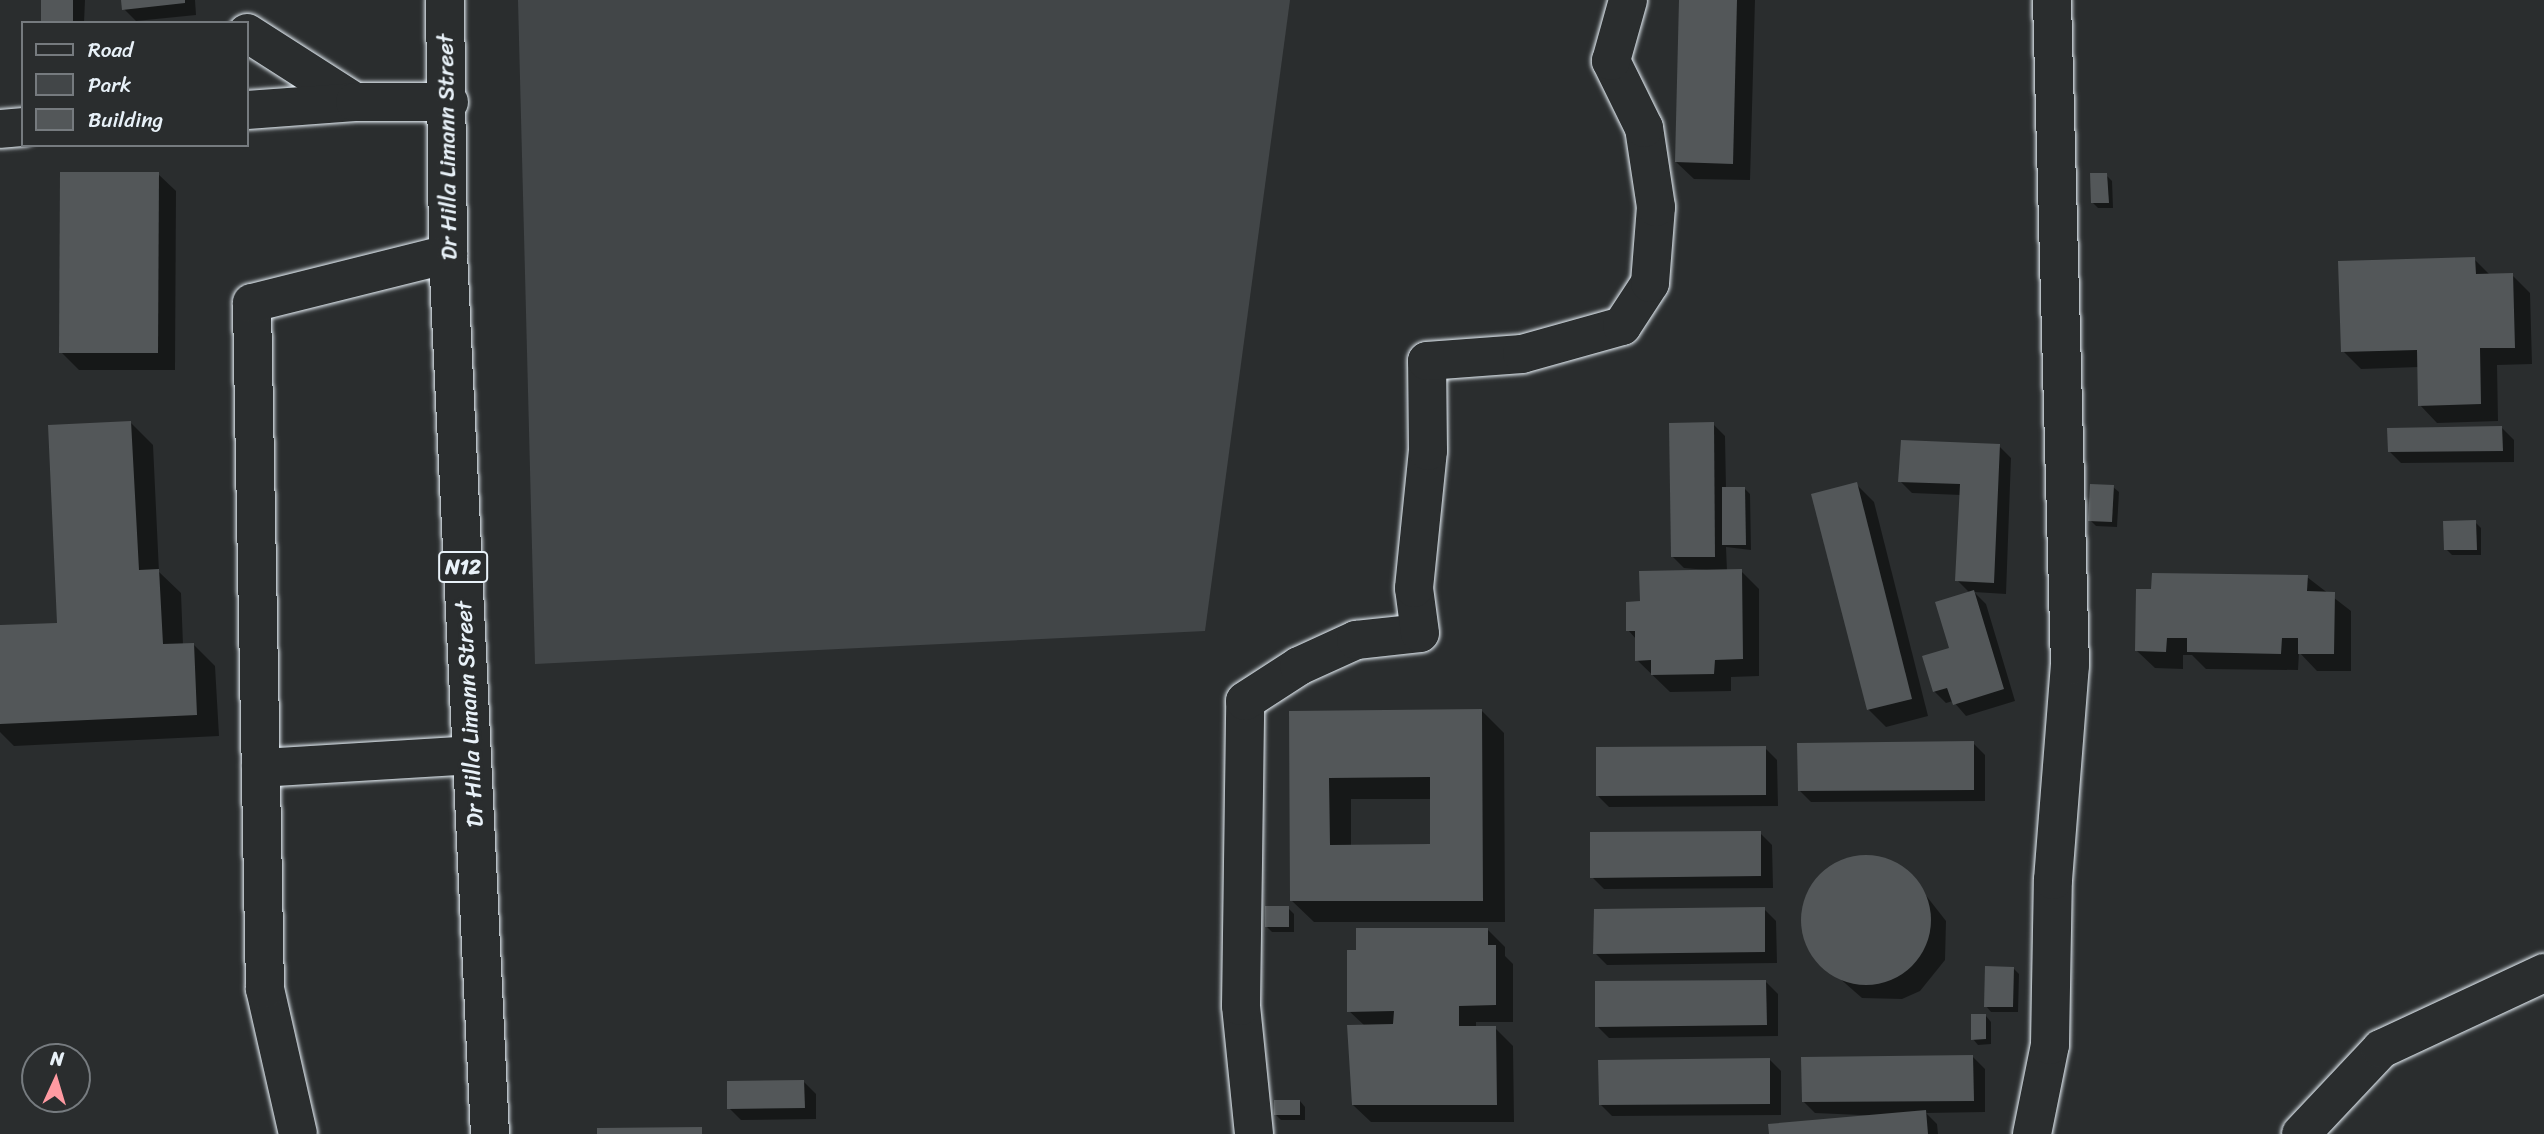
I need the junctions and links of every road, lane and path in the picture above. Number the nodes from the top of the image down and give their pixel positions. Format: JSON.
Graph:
{"nodes":[{"id":1,"x":244,"y":0,"type":"edge"},
{"id":2,"x":445,"y":0,"type":"edge"},
{"id":3,"x":1628,"y":0,"type":"edge"},
{"id":4,"x":2052,"y":0,"type":"edge"},
{"id":5,"x":244,"y":21,"type":"edge"},
{"id":6,"x":248,"y":34,"type":"edge"},
{"id":7,"x":355,"y":102,"type":"junction"},
{"id":8,"x":449,"y":102,"type":"junction"},
{"id":9,"x":248,"y":110,"type":"edge"},
{"id":10,"x":21,"y":127,"type":"edge"},
{"id":11,"x":0,"y":129,"type":"edge"},
{"id":12,"x":448,"y":254,"type":"junction"},
{"id":13,"x":472,"y":755,"type":"junction"},
{"id":14,"x":261,"y":768,"type":"junction"},
{"id":15,"x":2544,"y":973,"type":"edge"},
{"id":16,"x":298,"y":1134,"type":"edge"},
{"id":17,"x":490,"y":1134,"type":"edge"},
{"id":18,"x":1254,"y":1134,"type":"edge"},
{"id":19,"x":2032,"y":1134,"type":"edge"},
{"id":20,"x":2301,"y":1134,"type":"edge"}],
"edges":[{"from":1,"to":5,"type":"main road"},
{"from":2,"to":8,"type":"main road","name":"Dr Hilla Limann Street","number":"N12"},
{"from":3,"to":18,"type":"main road"},
{"from":4,"to":19,"type":"main road"},
{"from":6,"to":7,"type":"main road"},
{"from":7,"to":8,"type":"main road"},
{"from":7,"to":9,"type":"main road"},
{"from":8,"to":12,"type":"main road","name":"Dr Hilla Limann Street","number":"N12"},
{"from":10,"to":11,"type":"main road"},
{"from":12,"to":13,"type":"main road","name":"Dr Hilla Limann Street","number":"N12"},
{"from":12,"to":14,"type":"main road"},
{"from":13,"to":14,"type":"main road"},
{"from":13,"to":17,"type":"main road","name":"Dr Hilla Limann Street","number":"N12"},
{"from":14,"to":16,"type":"main road"},
{"from":15,"to":20,"type":"main road"}]}
